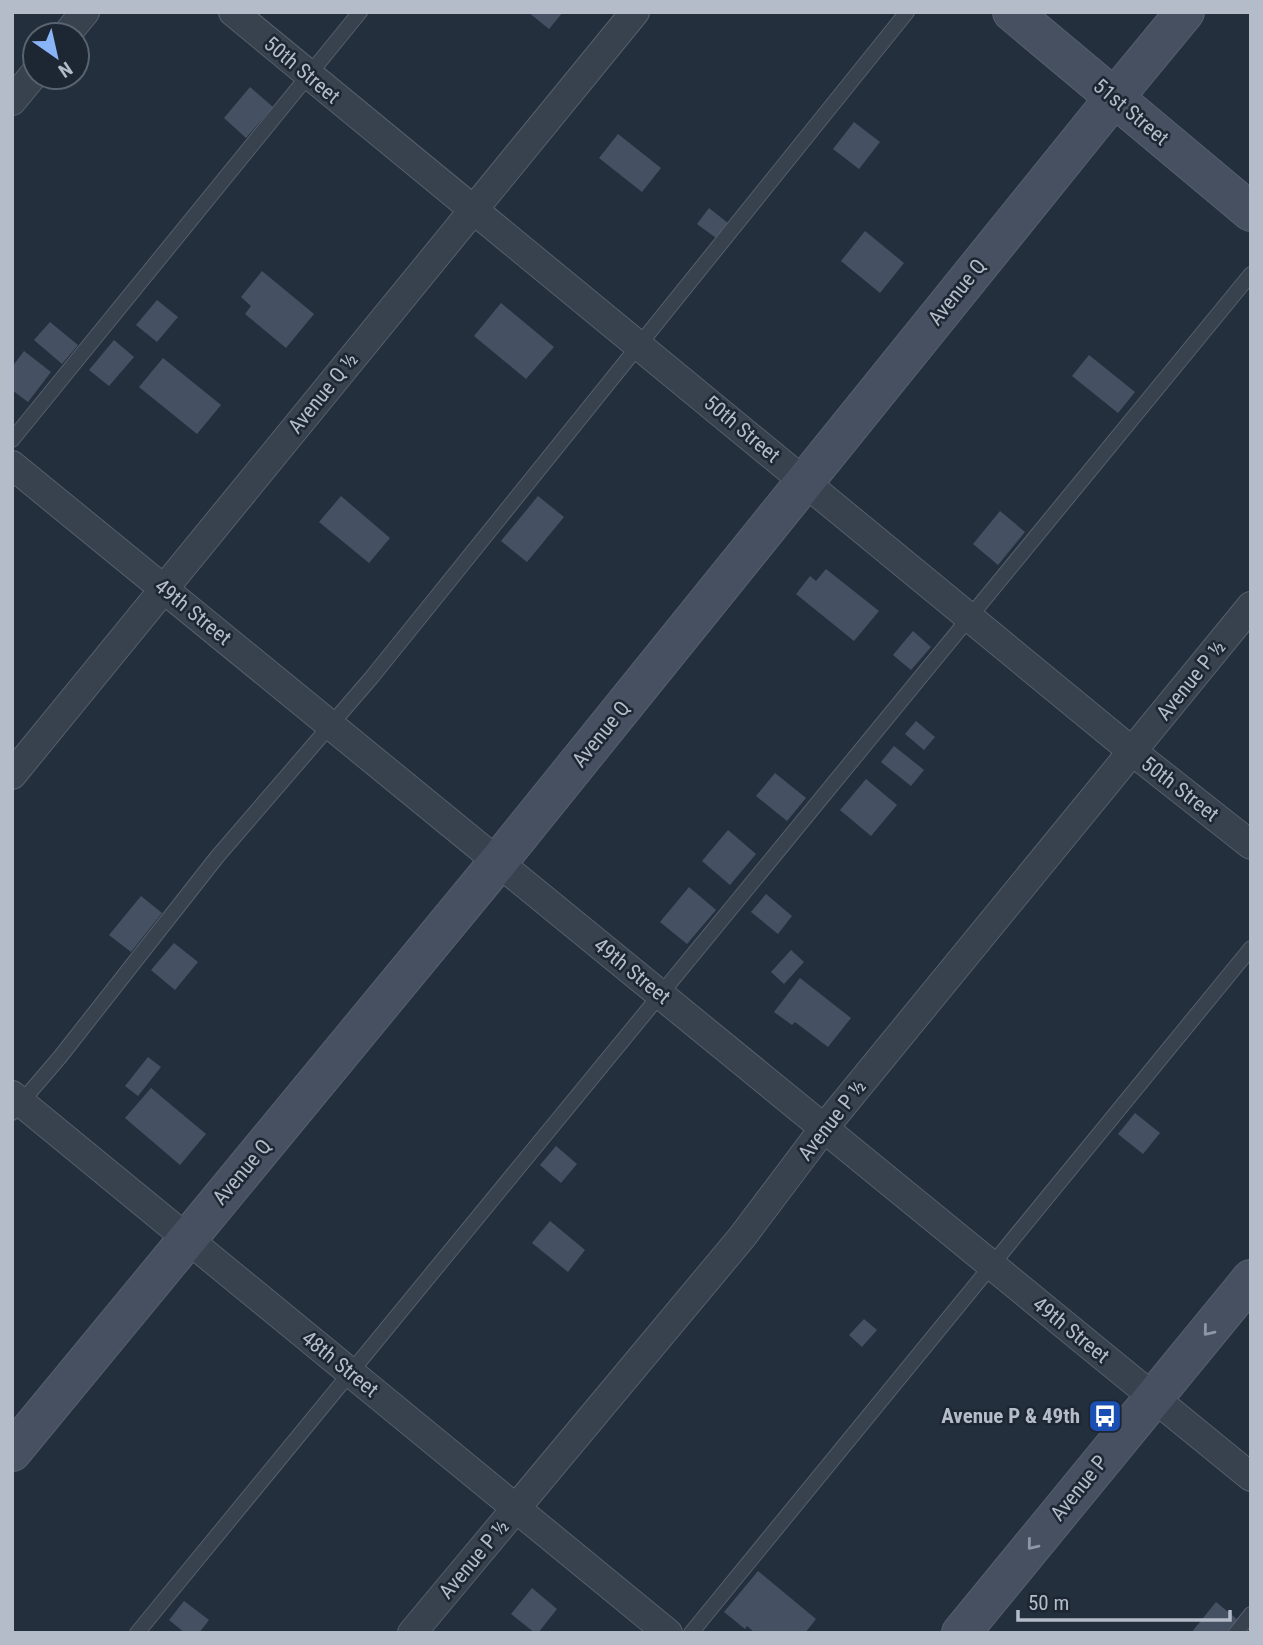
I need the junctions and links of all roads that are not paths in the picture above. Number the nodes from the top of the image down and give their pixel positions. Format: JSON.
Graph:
{"nodes":[{"id":1,"x":233,"y":12,"type":"edge"},
{"id":2,"x":360,"y":12,"type":"edge"},
{"id":3,"x":635,"y":12,"type":"edge"},
{"id":4,"x":906,"y":12,"type":"edge"},
{"id":5,"x":1012,"y":12,"type":"edge"},
{"id":6,"x":1185,"y":12,"type":"edge"},
{"id":7,"x":309,"y":75,"type":"junction"},
{"id":8,"x":1114,"y":98,"type":"junction"},
{"id":9,"x":473,"y":211,"type":"junction"},
{"id":10,"x":1251,"y":212,"type":"edge"},
{"id":11,"x":1251,"y":274,"type":"edge"},
{"id":12,"x":638,"y":344,"type":"junction"},
{"id":13,"x":12,"y":440,"type":"edge"},
{"id":14,"x":12,"y":465,"type":"edge"},
{"id":15,"x":805,"y":481,"type":"junction"},
{"id":16,"x":165,"y":589,"type":"junction"},
{"id":17,"x":1251,"y":606,"type":"edge"},
{"id":18,"x":970,"y":617,"type":"junction"},
{"id":19,"x":331,"y":725,"type":"junction"},
{"id":20,"x":1133,"y":752,"type":"junction"},
{"id":21,"x":12,"y":775,"type":"edge"},
{"id":22,"x":1251,"y":845,"type":"edge"},
{"id":23,"x":498,"y":862,"type":"junction"},
{"id":24,"x":1251,"y":948,"type":"edge"},
{"id":25,"x":661,"y":994,"type":"junction"},
{"id":26,"x":15,"y":1104,"type":"edge"},
{"id":27,"x":824,"y":1128,"type":"junction"},
{"id":28,"x":186,"y":1239,"type":"junction"},
{"id":29,"x":992,"y":1265,"type":"junction"},
{"id":30,"x":1251,"y":1279,"type":"edge"},
{"id":31,"x":350,"y":1373,"type":"junction"},
{"id":32,"x":1154,"y":1397,"type":"junction"},
{"id":33,"x":12,"y":1452,"type":"edge"},
{"id":34,"x":1251,"y":1477,"type":"edge"},
{"id":35,"x":516,"y":1508,"type":"junction"},
{"id":36,"x":1251,"y":1614,"type":"edge"},
{"id":37,"x":137,"y":1633,"type":"edge"},
{"id":38,"x":412,"y":1633,"type":"edge"},
{"id":39,"x":668,"y":1633,"type":"edge"},
{"id":40,"x":691,"y":1633,"type":"edge"},
{"id":41,"x":961,"y":1633,"type":"edge"},
{"id":42,"x":1236,"y":1633,"type":"edge"}],
"edges":[{"from":1,"to":7,"type":"street","name":"50th Street"},
{"from":2,"to":7,"type":"lane"},
{"from":3,"to":9,"type":"street","name":"Avenue Q ½"},
{"from":4,"to":12,"type":"lane"},
{"from":5,"to":8,"type":"street","name":"51st Street"},
{"from":6,"to":8,"type":"street","name":"Avenue Q"},
{"from":7,"to":9,"type":"street","name":"50th Street"},
{"from":7,"to":13,"type":"lane"},
{"from":8,"to":10,"type":"street","name":"51st Street"},
{"from":8,"to":15,"type":"street","name":"Avenue Q"},
{"from":9,"to":12,"type":"street","name":"50th Street"},
{"from":9,"to":16,"type":"street","name":"Avenue Q ½"},
{"from":11,"to":18,"type":"lane"},
{"from":12,"to":15,"type":"street","name":"50th Street"},
{"from":12,"to":19,"type":"lane"},
{"from":14,"to":16,"type":"street","name":"49th Street"},
{"from":15,"to":18,"type":"street","name":"50th Street"},
{"from":15,"to":23,"type":"street","name":"Avenue Q"},
{"from":16,"to":19,"type":"street","name":"49th Street"},
{"from":16,"to":21,"type":"street","name":"Avenue Q ½"},
{"from":17,"to":20,"type":"street","name":"Avenue P ½"},
{"from":18,"to":20,"type":"street","name":"50th Street"},
{"from":18,"to":25,"type":"lane"},
{"from":19,"to":23,"type":"street","name":"49th Street"},
{"from":19,"to":26,"type":"lane"},
{"from":20,"to":22,"type":"street","name":"50th Street"},
{"from":20,"to":27,"type":"street","name":"Avenue P ½"},
{"from":23,"to":25,"type":"street","name":"49th Street"},
{"from":23,"to":28,"type":"street","name":"Avenue Q"},
{"from":24,"to":29,"type":"lane"},
{"from":25,"to":27,"type":"street","name":"49th Street"},
{"from":25,"to":31,"type":"lane"},
{"from":26,"to":28,"type":"street","name":"48th Street"},
{"from":27,"to":29,"type":"street","name":"49th Street"},
{"from":27,"to":35,"type":"street","name":"Avenue P ½"},
{"from":28,"to":31,"type":"street","name":"48th Street"},
{"from":28,"to":33,"type":"street","name":"Avenue Q"},
{"from":29,"to":32,"type":"street","name":"49th Street"},
{"from":29,"to":40,"type":"lane"},
{"from":30,"to":32,"type":"street","name":"Avenue P","one_way":true},
{"from":31,"to":35,"type":"street","name":"48th Street"},
{"from":31,"to":37,"type":"lane"},
{"from":32,"to":34,"type":"street","name":"49th Street"},
{"from":32,"to":41,"type":"street","name":"Avenue P","one_way":true},
{"from":35,"to":38,"type":"street","name":"Avenue P ½"},
{"from":35,"to":39,"type":"street","name":"48th Street"},
{"from":36,"to":42,"type":"lane"}]}
